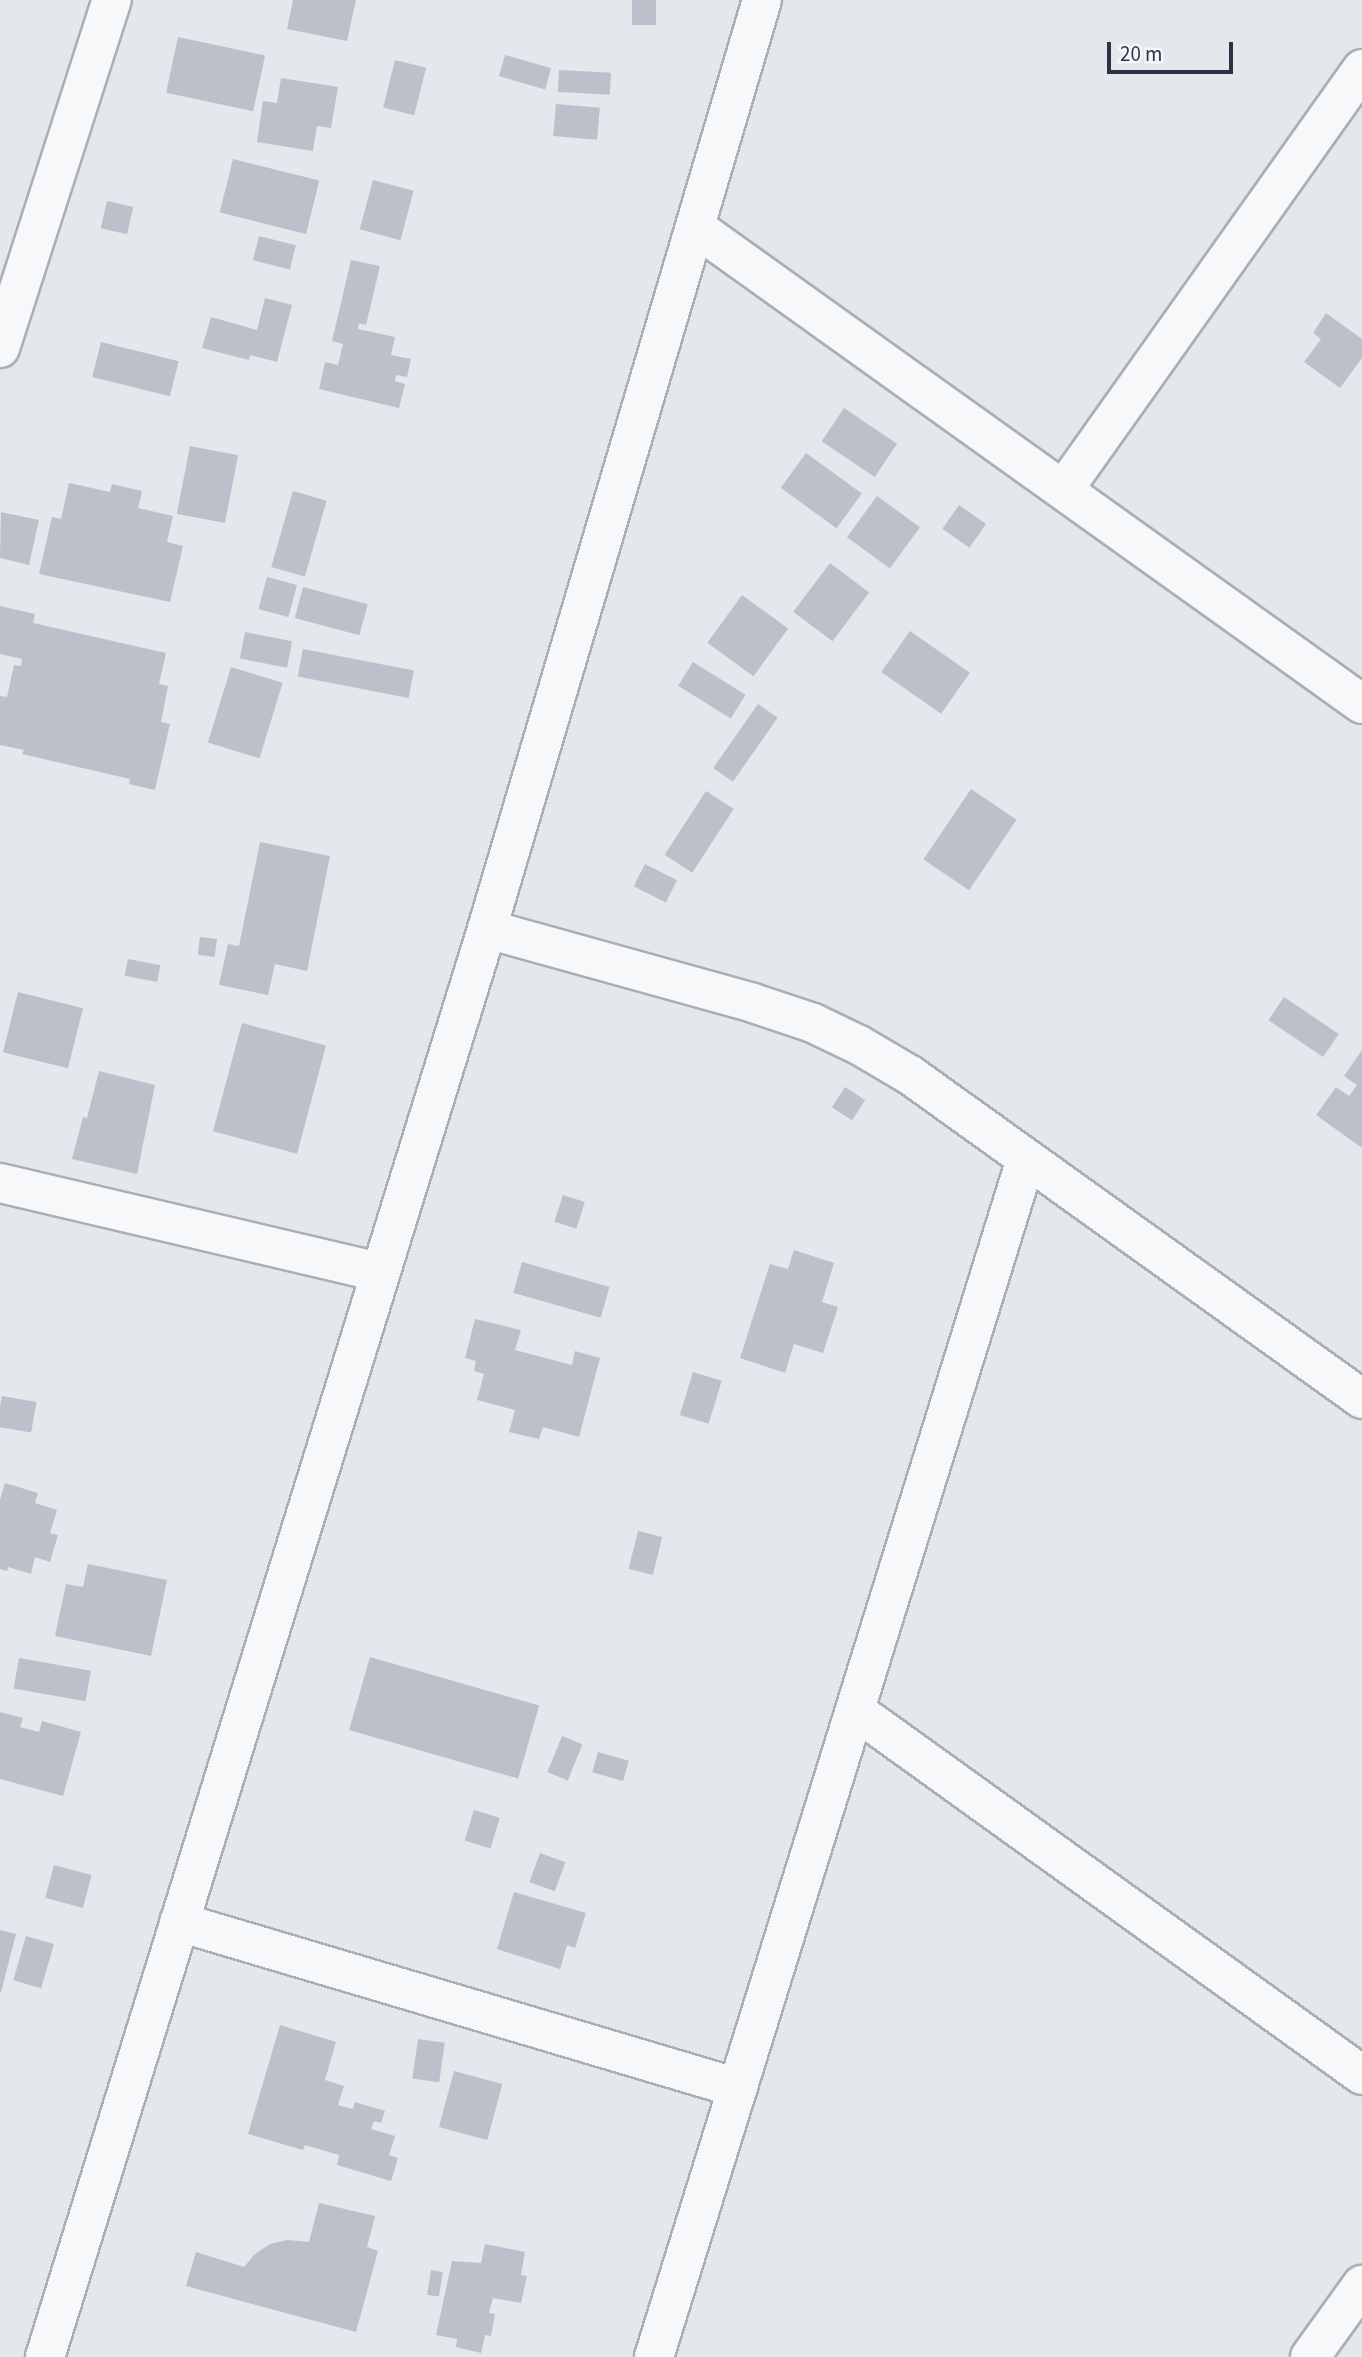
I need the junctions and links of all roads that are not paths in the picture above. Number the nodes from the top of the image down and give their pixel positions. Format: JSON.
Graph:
{"nodes":[{"id":1,"x":112,"y":0,"type":"edge"},
{"id":2,"x":762,"y":0,"type":"edge"},
{"id":3,"x":1362,"y":69,"type":"edge"},
{"id":4,"x":695,"y":227,"type":"junction"},
{"id":5,"x":0,"y":348,"type":"edge"},
{"id":6,"x":1064,"y":489,"type":"junction"},
{"id":7,"x":1362,"y":704,"type":"edge"},
{"id":8,"x":486,"y":929,"type":"junction"},
{"id":9,"x":1026,"y":1159,"type":"junction"},
{"id":10,"x":0,"y":1183,"type":"edge"},
{"id":11,"x":380,"y":1272,"type":"junction"},
{"id":12,"x":1362,"y":1399,"type":"edge"},
{"id":13,"x":856,"y":1711,"type":"junction"},
{"id":14,"x":179,"y":1922,"type":"junction"},
{"id":15,"x":1362,"y":2075,"type":"edge"},
{"id":16,"x":738,"y":2088,"type":"junction"},
{"id":17,"x":1362,"y":2285,"type":"edge"},
{"id":18,"x":45,"y":2357,"type":"edge"},
{"id":19,"x":654,"y":2357,"type":"edge"},
{"id":20,"x":1310,"y":2357,"type":"edge"}],
"edges":[{"from":1,"to":5,"type":"street"},
{"from":2,"to":4,"type":"street"},
{"from":3,"to":6,"type":"street"},
{"from":4,"to":6,"type":"street"},
{"from":4,"to":8,"type":"street"},
{"from":6,"to":7,"type":"street"},
{"from":8,"to":9,"type":"street"},
{"from":8,"to":11,"type":"street"},
{"from":9,"to":12,"type":"street"},
{"from":9,"to":13,"type":"street"},
{"from":10,"to":11,"type":"street"},
{"from":11,"to":14,"type":"street"},
{"from":13,"to":15,"type":"street"},
{"from":13,"to":16,"type":"street"},
{"from":14,"to":16,"type":"street"},
{"from":14,"to":18,"type":"street"},
{"from":16,"to":19,"type":"street"},
{"from":17,"to":20,"type":"street"}]}
